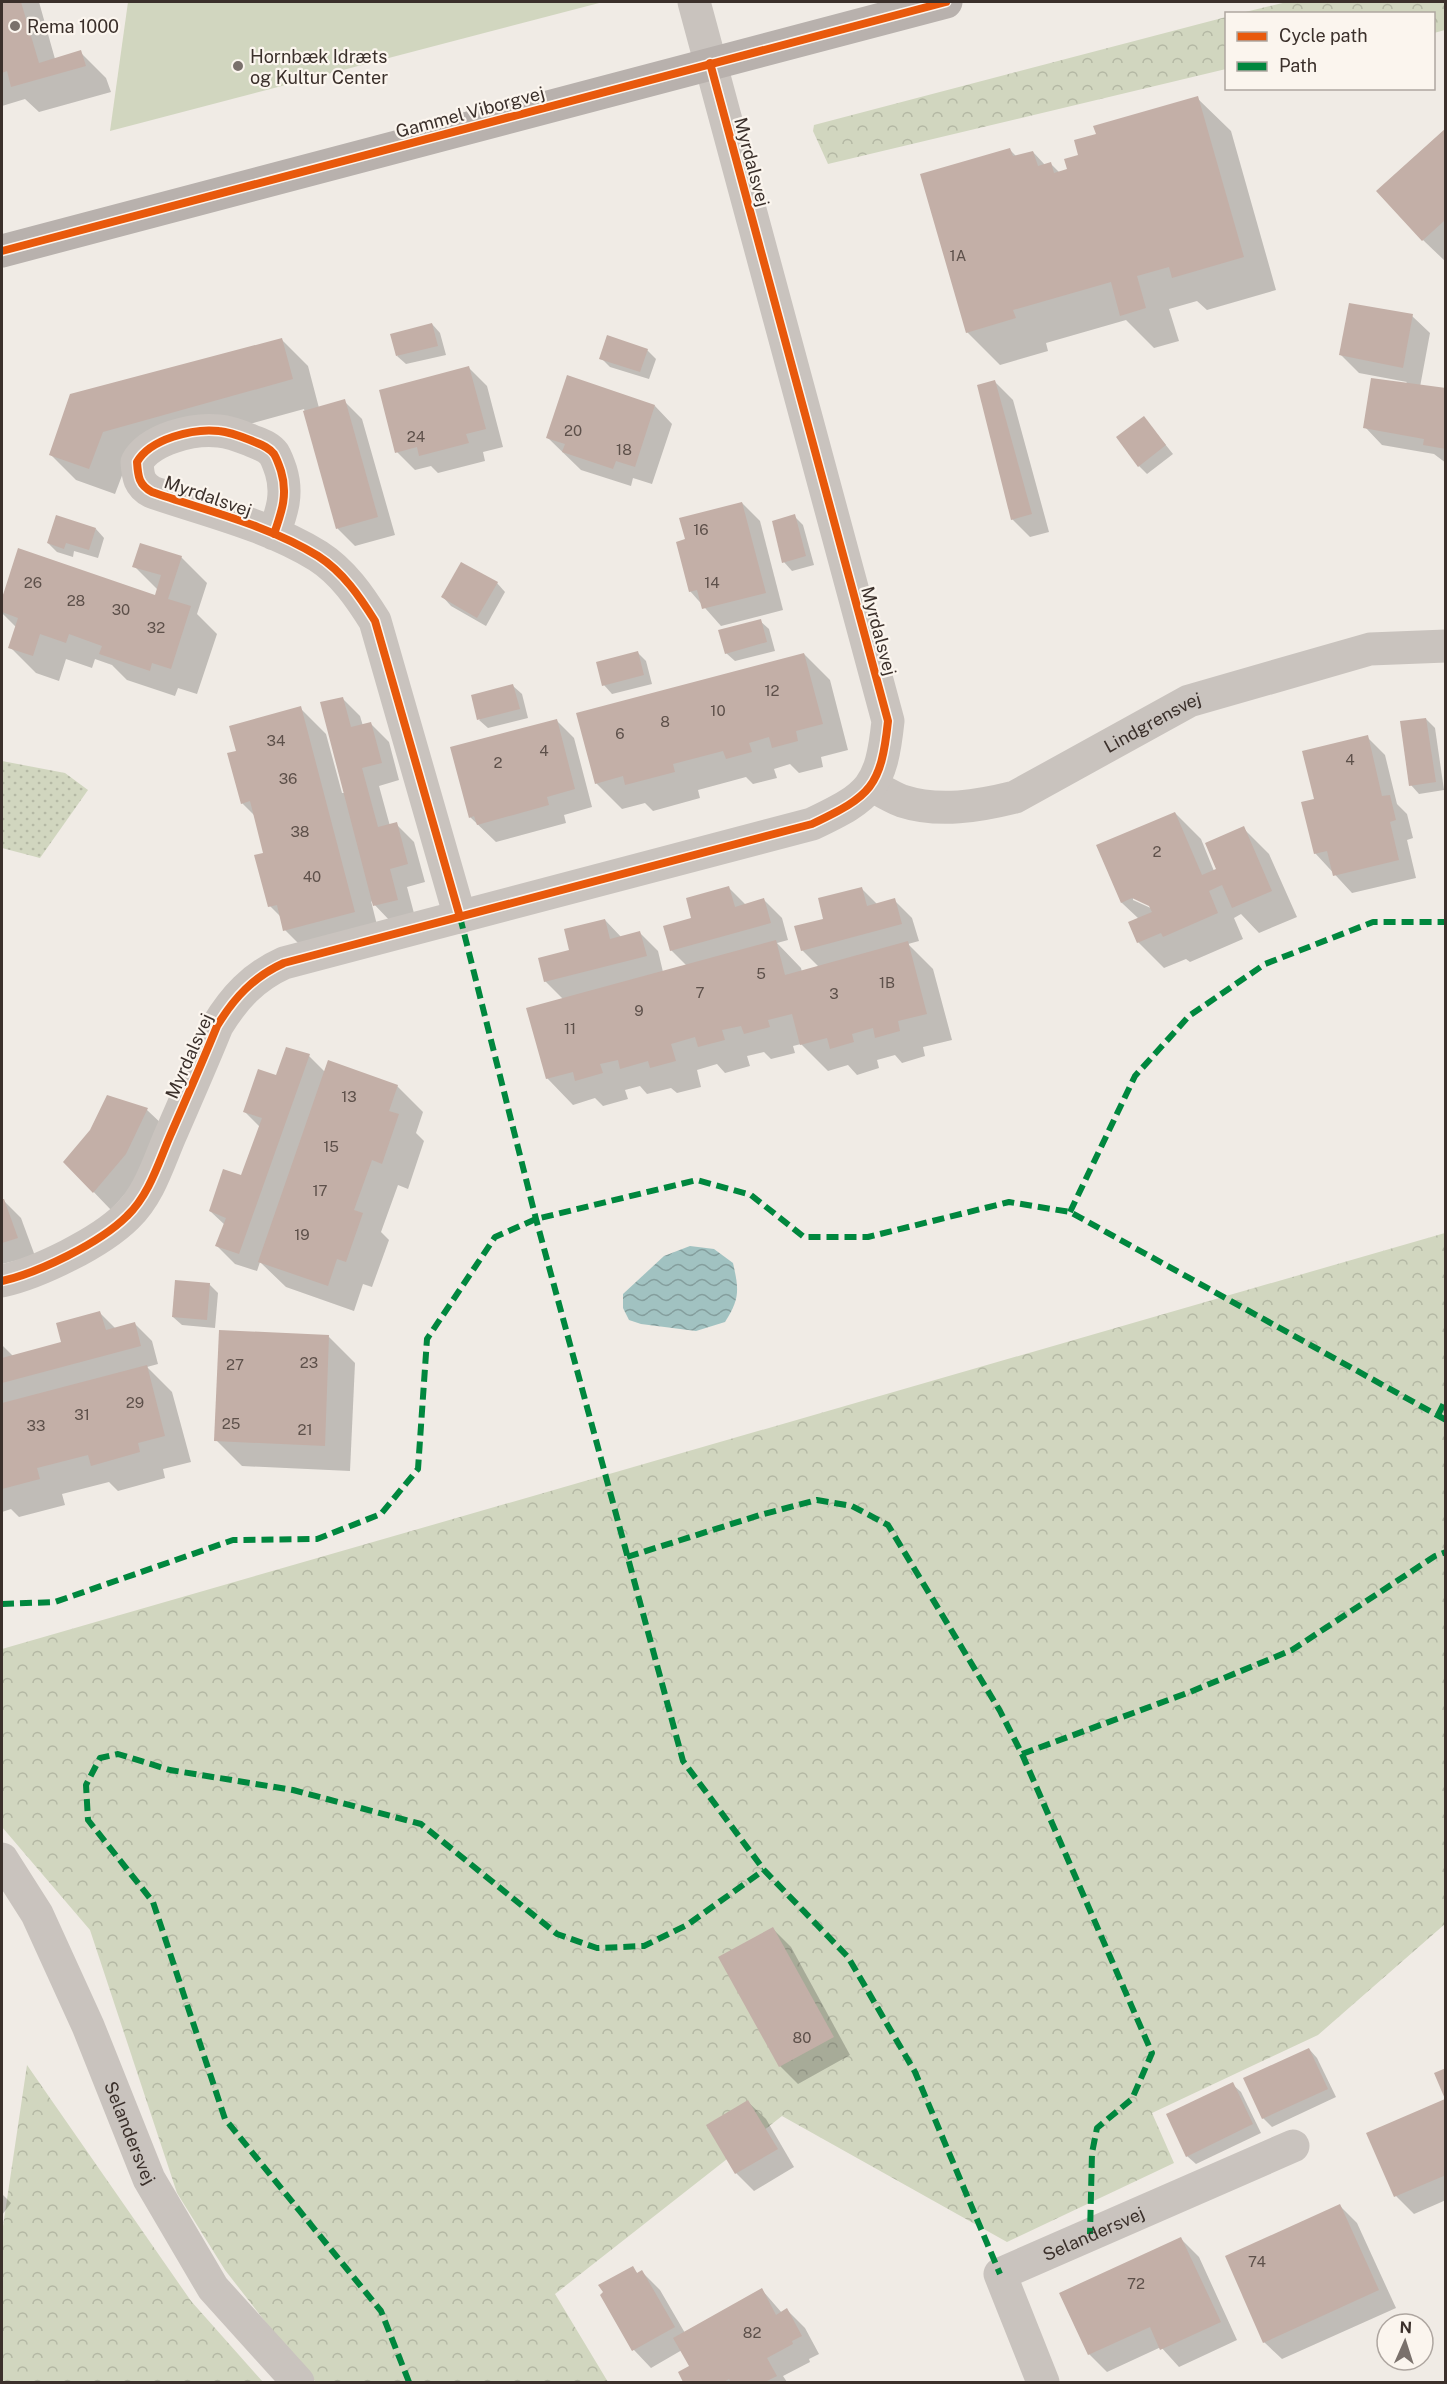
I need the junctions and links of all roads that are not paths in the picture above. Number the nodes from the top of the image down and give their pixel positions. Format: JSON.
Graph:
{"nodes":[{"id":1,"x":694,"y":2,"type":"edge"},
{"id":2,"x":946,"y":2,"type":"edge"},
{"id":3,"x":710,"y":63,"type":"junction"},
{"id":4,"x":2,"y":251,"type":"edge"},
{"id":5,"x":274,"y":534,"type":"dead end"},
{"id":6,"x":1446,"y":646,"type":"edge"},
{"id":7,"x":873,"y":786,"type":"junction"},
{"id":8,"x":460,"y":917,"type":"junction"},
{"id":9,"x":2,"y":1281,"type":"edge"},
{"id":10,"x":2,"y":1859,"type":"edge"},
{"id":11,"x":1293,"y":2146,"type":"dead end"},
{"id":12,"x":298,"y":2382,"type":"edge"},
{"id":13,"x":1043,"y":2382,"type":"edge"}],
"edges":[{"from":1,"to":3,"type":"street","name":"Myrdalsvej"},
{"from":2,"to":3,"type":"main road","name":"Gammel Viborgvej"},
{"from":3,"to":4,"type":"main road","name":"Gammel Viborgvej"},
{"from":3,"to":7,"type":"street","name":"Myrdalsvej"},
{"from":5,"to":8,"type":"street"},
{"from":6,"to":7,"type":"street","name":"Lindgrensvej"},
{"from":7,"to":8,"type":"street","name":"Myrdalsvej"},
{"from":8,"to":9,"type":"street","name":"Myrdalsvej"},
{"from":10,"to":12,"type":"street","name":"Selandersvej"},
{"from":11,"to":13,"type":"street","name":"Selandersvej"}]}
